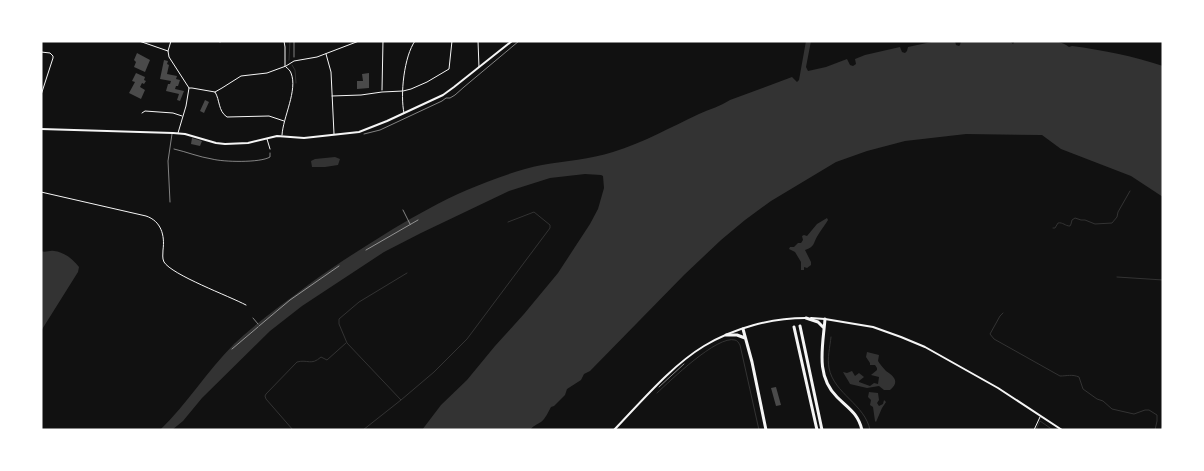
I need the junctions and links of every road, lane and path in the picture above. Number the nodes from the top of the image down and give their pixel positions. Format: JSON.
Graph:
{"nodes":[{"id":1,"x":139,"y":41,"type":"edge"},
{"id":2,"x":171,"y":41,"type":"edge"},
{"id":3,"x":284,"y":41,"type":"edge"},
{"id":4,"x":294,"y":41,"type":"edge"},
{"id":5,"x":359,"y":41,"type":"edge"},
{"id":6,"x":383,"y":41,"type":"edge"},
{"id":7,"x":415,"y":41,"type":"edge"},
{"id":8,"x":452,"y":41,"type":"edge"},
{"id":9,"x":478,"y":41,"type":"edge"},
{"id":10,"x":512,"y":41,"type":"edge"},
{"id":11,"x":519,"y":41,"type":"edge"},
{"id":12,"x":168,"y":51,"type":"junction"},
{"id":13,"x":41,"y":52,"type":"edge"},
{"id":14,"x":326,"y":53,"type":"junction"},
{"id":15,"x":294,"y":61,"type":"junction"},
{"id":16,"x":286,"y":66,"type":"junction"},
{"id":17,"x":479,"y":68,"type":"junction"},
{"id":18,"x":189,"y":88,"type":"junction"},
{"id":19,"x":403,"y":91,"type":"junction"},
{"id":20,"x":215,"y":92,"type":"junction"},
{"id":21,"x":382,"y":92,"type":"junction"},
{"id":22,"x":41,"y":95,"type":"edge"},
{"id":23,"x":332,"y":96,"type":"junction"},
{"id":24,"x":142,"y":113,"type":"dead end"},
{"id":25,"x":404,"y":113,"type":"junction"},
{"id":26,"x":183,"y":116,"type":"junction"},
{"id":27,"x":284,"y":120,"type":"junction"},
{"id":28,"x":41,"y":129,"type":"edge"},
{"id":29,"x":173,"y":133,"type":"junction"},
{"id":30,"x":177,"y":133,"type":"junction"},
{"id":31,"x":361,"y":134,"type":"dead end"},
{"id":32,"x":282,"y":135,"type":"junction"},
{"id":33,"x":334,"y":135,"type":"junction"},
{"id":34,"x":267,"y":139,"type":"junction"},
{"id":35,"x":170,"y":148,"type":"junction"},
{"id":36,"x":270,"y":149,"type":"joint"},
{"id":37,"x":41,"y":192,"type":"edge"},
{"id":38,"x":170,"y":202,"type":"dead end"},
{"id":39,"x":403,"y":210,"type":"dead end"},
{"id":40,"x":418,"y":220,"type":"dead end"},
{"id":41,"x":410,"y":224,"type":"junction"},
{"id":42,"x":366,"y":250,"type":"dead end"},
{"id":43,"x":339,"y":266,"type":"dead end"},
{"id":44,"x":246,"y":304,"type":"dead end"},
{"id":45,"x":254,"y":318,"type":"dead end"},
{"id":46,"x":806,"y":318,"type":"junction"},
{"id":47,"x":825,"y":319,"type":"junction"},
{"id":48,"x":259,"y":326,"type":"junction"},
{"id":49,"x":800,"y":326,"type":"dead end"},
{"id":50,"x":794,"y":327,"type":"dead end"},
{"id":51,"x":743,"y":329,"type":"junction"},
{"id":52,"x":825,"y":329,"type":"junction"},
{"id":53,"x":726,"y":335,"type":"junction"},
{"id":54,"x":746,"y":338,"type":"junction"},
{"id":55,"x":232,"y":349,"type":"dead end"},
{"id":56,"x":688,"y":361,"type":"dead end"},
{"id":57,"x":658,"y":388,"type":"dead end"},
{"id":58,"x":1041,"y":415,"type":"junction"},
{"id":59,"x":614,"y":430,"type":"edge"},
{"id":60,"x":766,"y":430,"type":"edge"},
{"id":61,"x":817,"y":430,"type":"edge"},
{"id":62,"x":823,"y":430,"type":"edge"},
{"id":63,"x":862,"y":430,"type":"edge"},
{"id":64,"x":1034,"y":430,"type":"edge"},
{"id":65,"x":1062,"y":430,"type":"edge"}],
"edges":[{"from":1,"to":12,"type":"street"},
{"from":2,"to":12,"type":"street"},
{"from":3,"to":16,"type":"street"},
{"from":4,"to":15,"type":"path"},
{"from":5,"to":14,"type":"street"},
{"from":6,"to":21,"type":"street"},
{"from":7,"to":19,"type":"street"},
{"from":8,"to":19,"type":"street"},
{"from":9,"to":17,"type":"street"},
{"from":10,"to":17,"type":"main road"},
{"from":11,"to":31,"type":"path"},
{"from":12,"to":18,"type":"street"},
{"from":13,"to":22,"type":"street"},
{"from":14,"to":15,"type":"street"},
{"from":14,"to":23,"type":"street"},
{"from":15,"to":16,"type":"street"},
{"from":16,"to":20,"type":"street"},
{"from":16,"to":27,"type":"street"},
{"from":17,"to":25,"type":"main road"},
{"from":18,"to":20,"type":"street"},
{"from":18,"to":26,"type":"street"},
{"from":19,"to":21,"type":"street"},
{"from":19,"to":25,"type":"street"},
{"from":20,"to":27,"type":"street"},
{"from":21,"to":23,"type":"street"},
{"from":23,"to":33,"type":"street"},
{"from":24,"to":26,"type":"street"},
{"from":25,"to":33,"type":"main road"},
{"from":26,"to":30,"type":"street"},
{"from":27,"to":32,"type":"street"},
{"from":28,"to":29,"type":"main road"},
{"from":29,"to":30,"type":"main road"},
{"from":29,"to":35,"type":"lane"},
{"from":30,"to":34,"type":"main road"},
{"from":32,"to":33,"type":"main road"},
{"from":32,"to":34,"type":"main road"},
{"from":34,"to":36,"type":"street"},
{"from":35,"to":36,"type":"path"},
{"from":35,"to":38,"type":"lane"},
{"from":37,"to":44,"type":"street"},
{"from":39,"to":41,"type":"path"},
{"from":40,"to":41,"type":"path"},
{"from":41,"to":42,"type":"path"},
{"from":43,"to":48,"type":"path"},
{"from":45,"to":48,"type":"path"},
{"from":46,"to":47,"type":"main road"},
{"from":46,"to":51,"type":"main road"},
{"from":46,"to":52,"type":"highway"},
{"from":47,"to":52,"type":"highway"},
{"from":47,"to":58,"type":"main road"},
{"from":48,"to":55,"type":"path"},
{"from":49,"to":62,"type":"highway"},
{"from":50,"to":61,"type":"highway"},
{"from":51,"to":53,"type":"main road"},
{"from":51,"to":54,"type":"highway"},
{"from":52,"to":63,"type":"highway"},
{"from":53,"to":54,"type":"highway"},
{"from":53,"to":59,"type":"main road"},
{"from":54,"to":60,"type":"highway"},
{"from":56,"to":57,"type":"path"},
{"from":58,"to":64,"type":"street"},
{"from":58,"to":65,"type":"main road"}]}
